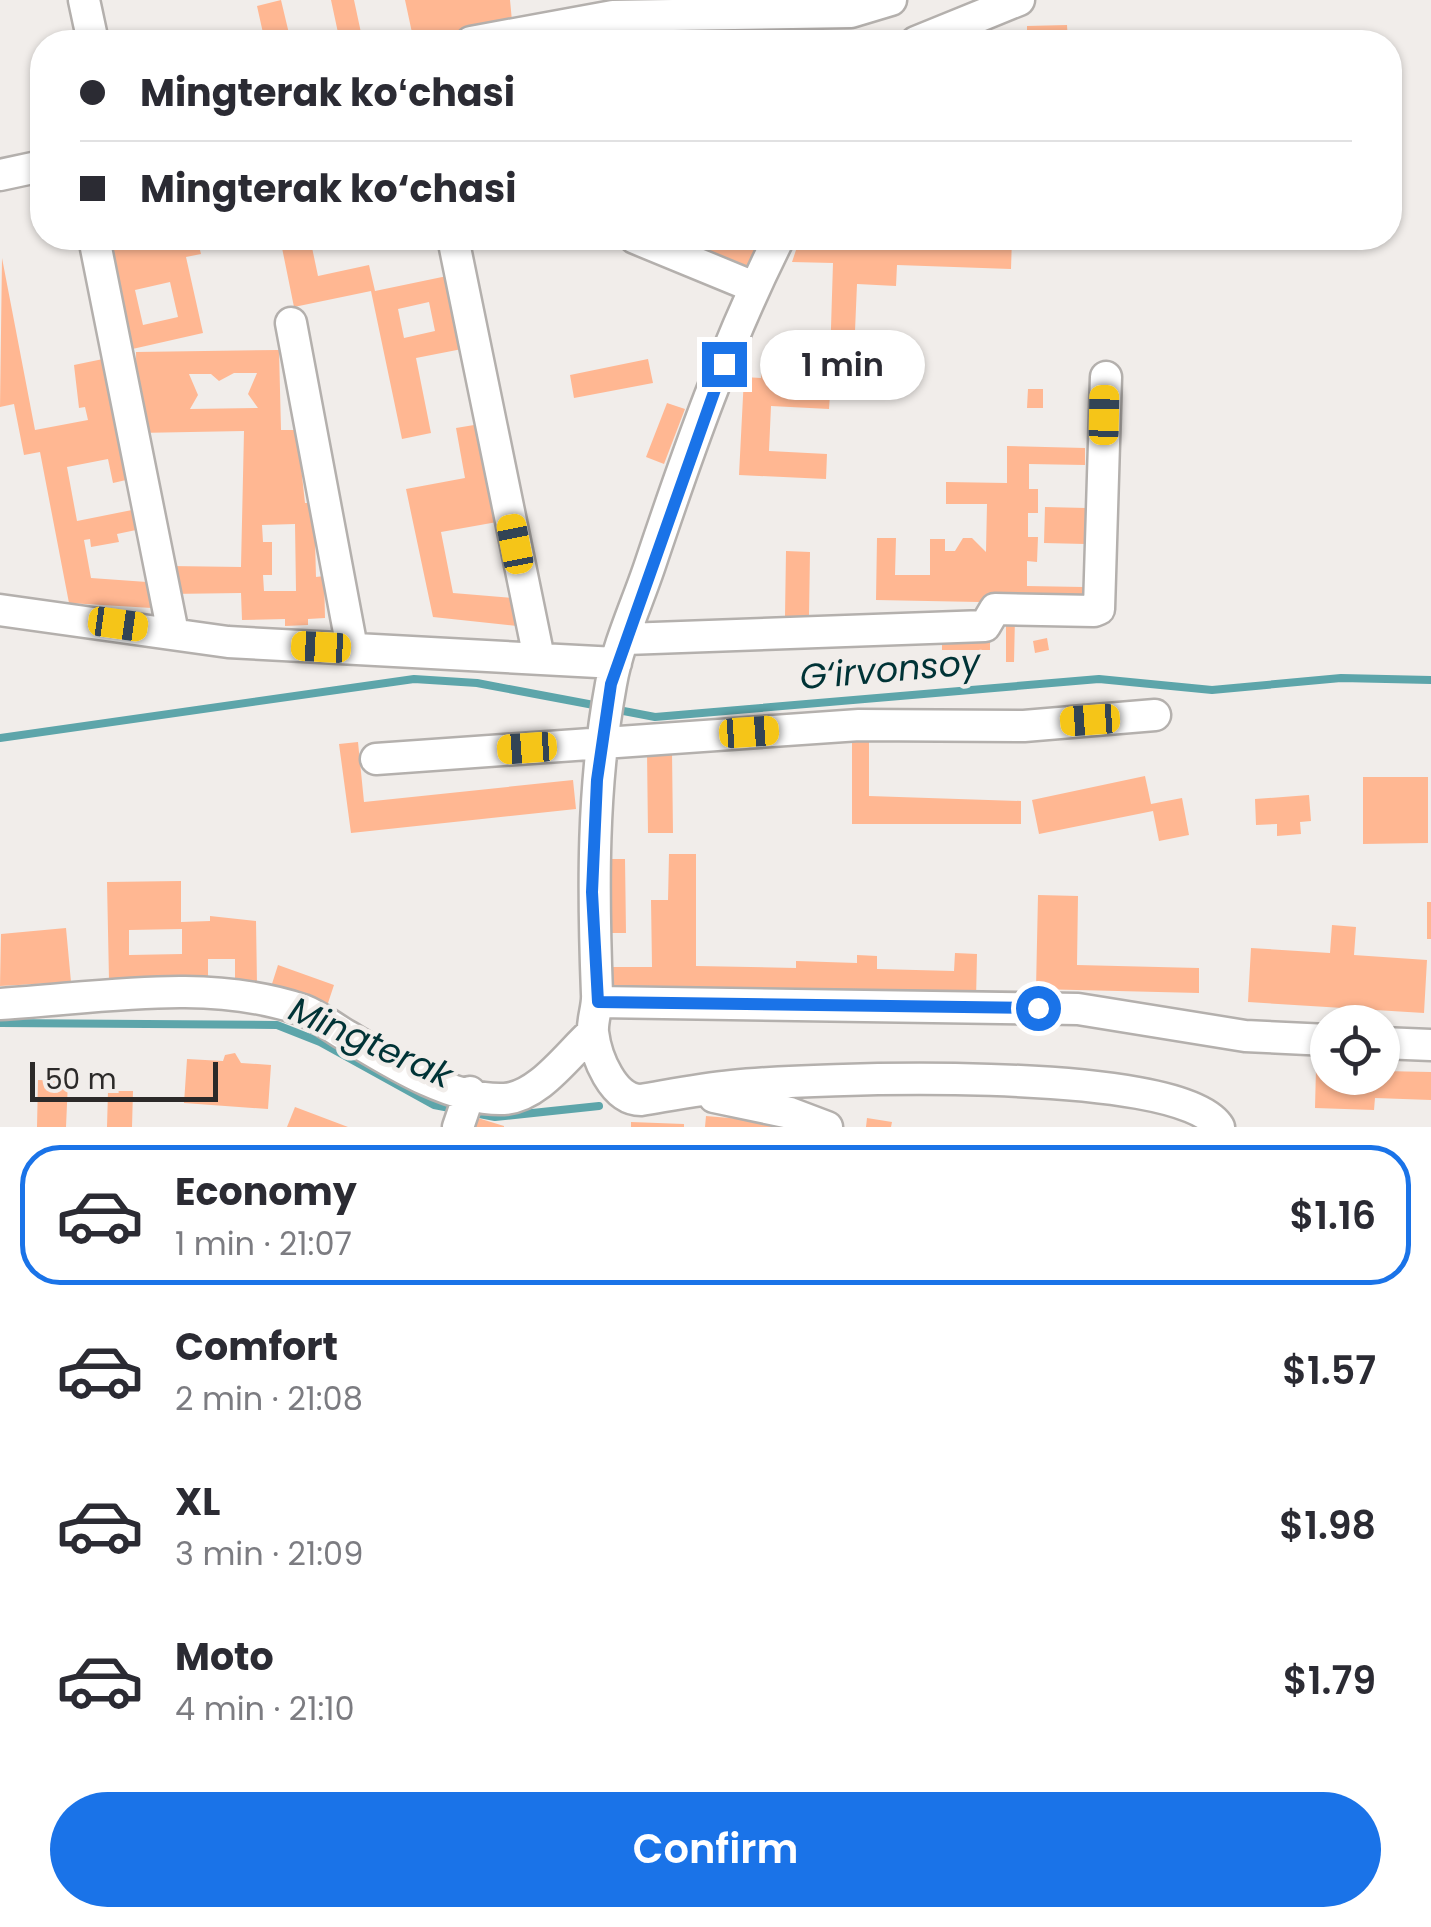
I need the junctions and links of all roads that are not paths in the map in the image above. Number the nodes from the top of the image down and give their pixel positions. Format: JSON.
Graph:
{"nodes":[{"id":1,"x":84,"y":0,"type":"edge"},
{"id":2,"x":890,"y":0,"type":"edge"},
{"id":3,"x":1019,"y":0,"type":"edge"},
{"id":4,"x":90,"y":30,"type":"edge"},
{"id":5,"x":614,"y":30,"type":"edge"},
{"id":6,"x":945,"y":30,"type":"edge"},
{"id":7,"x":30,"y":169,"type":"edge"},
{"id":8,"x":0,"y":175,"type":"edge"},
{"id":9,"x":96,"y":250,"type":"edge"},
{"id":10,"x":456,"y":250,"type":"edge"},
{"id":11,"x":665,"y":250,"type":"edge"},
{"id":12,"x":772,"y":250,"type":"edge"},
{"id":13,"x":754,"y":286,"type":"junction"},
{"id":14,"x":291,"y":323,"type":"dead end"},
{"id":15,"x":1106,"y":376,"type":"dead end"},
{"id":16,"x":0,"y":610,"type":"edge"},
{"id":17,"x":173,"y":633,"type":"junction"},
{"id":18,"x":352,"y":648,"type":"junction"},
{"id":19,"x":538,"y":658,"type":"junction"},
{"id":20,"x":617,"y":662,"type":"junction"},
{"id":21,"x":1155,"y":716,"type":"dead end"},
{"id":22,"x":603,"y":742,"type":"junction"},
{"id":23,"x":376,"y":759,"type":"dead end"},
{"id":24,"x":0,"y":1004,"type":"edge"},
{"id":25,"x":596,"y":1017,"type":"junction"},
{"id":26,"x":1310,"y":1039,"type":"edge"},
{"id":27,"x":1400,"y":1044,"type":"edge"},
{"id":28,"x":1431,"y":1045,"type":"edge"},
{"id":29,"x":470,"y":1092,"type":"junction"},
{"id":30,"x":693,"y":1092,"type":"junction"},
{"id":31,"x":458,"y":1127,"type":"edge"},
{"id":32,"x":827,"y":1127,"type":"edge"},
{"id":33,"x":1218,"y":1127,"type":"edge"}],
"edges":[{"from":1,"to":4,"type":"street"},
{"from":2,"to":5,"type":"street"},
{"from":3,"to":6,"type":"street"},
{"from":7,"to":8,"type":"street"},
{"from":9,"to":17,"type":"street"},
{"from":10,"to":19,"type":"street"},
{"from":11,"to":13,"type":"street"},
{"from":12,"to":13,"type":"street"},
{"from":13,"to":20,"type":"street"},
{"from":14,"to":18,"type":"street"},
{"from":15,"to":20,"type":"street"},
{"from":16,"to":17,"type":"street"},
{"from":17,"to":18,"type":"street"},
{"from":18,"to":19,"type":"street"},
{"from":19,"to":20,"type":"street"},
{"from":20,"to":22,"type":"street"},
{"from":21,"to":22,"type":"street"},
{"from":22,"to":23,"type":"street"},
{"from":22,"to":25,"type":"street"},
{"from":24,"to":29,"type":"street"},
{"from":25,"to":26,"type":"street"},
{"from":25,"to":29,"type":"street"},
{"from":25,"to":30,"type":"street"},
{"from":27,"to":28,"type":"street"},
{"from":29,"to":31,"type":"street"},
{"from":30,"to":32,"type":"street"},
{"from":30,"to":33,"type":"street"}]}
